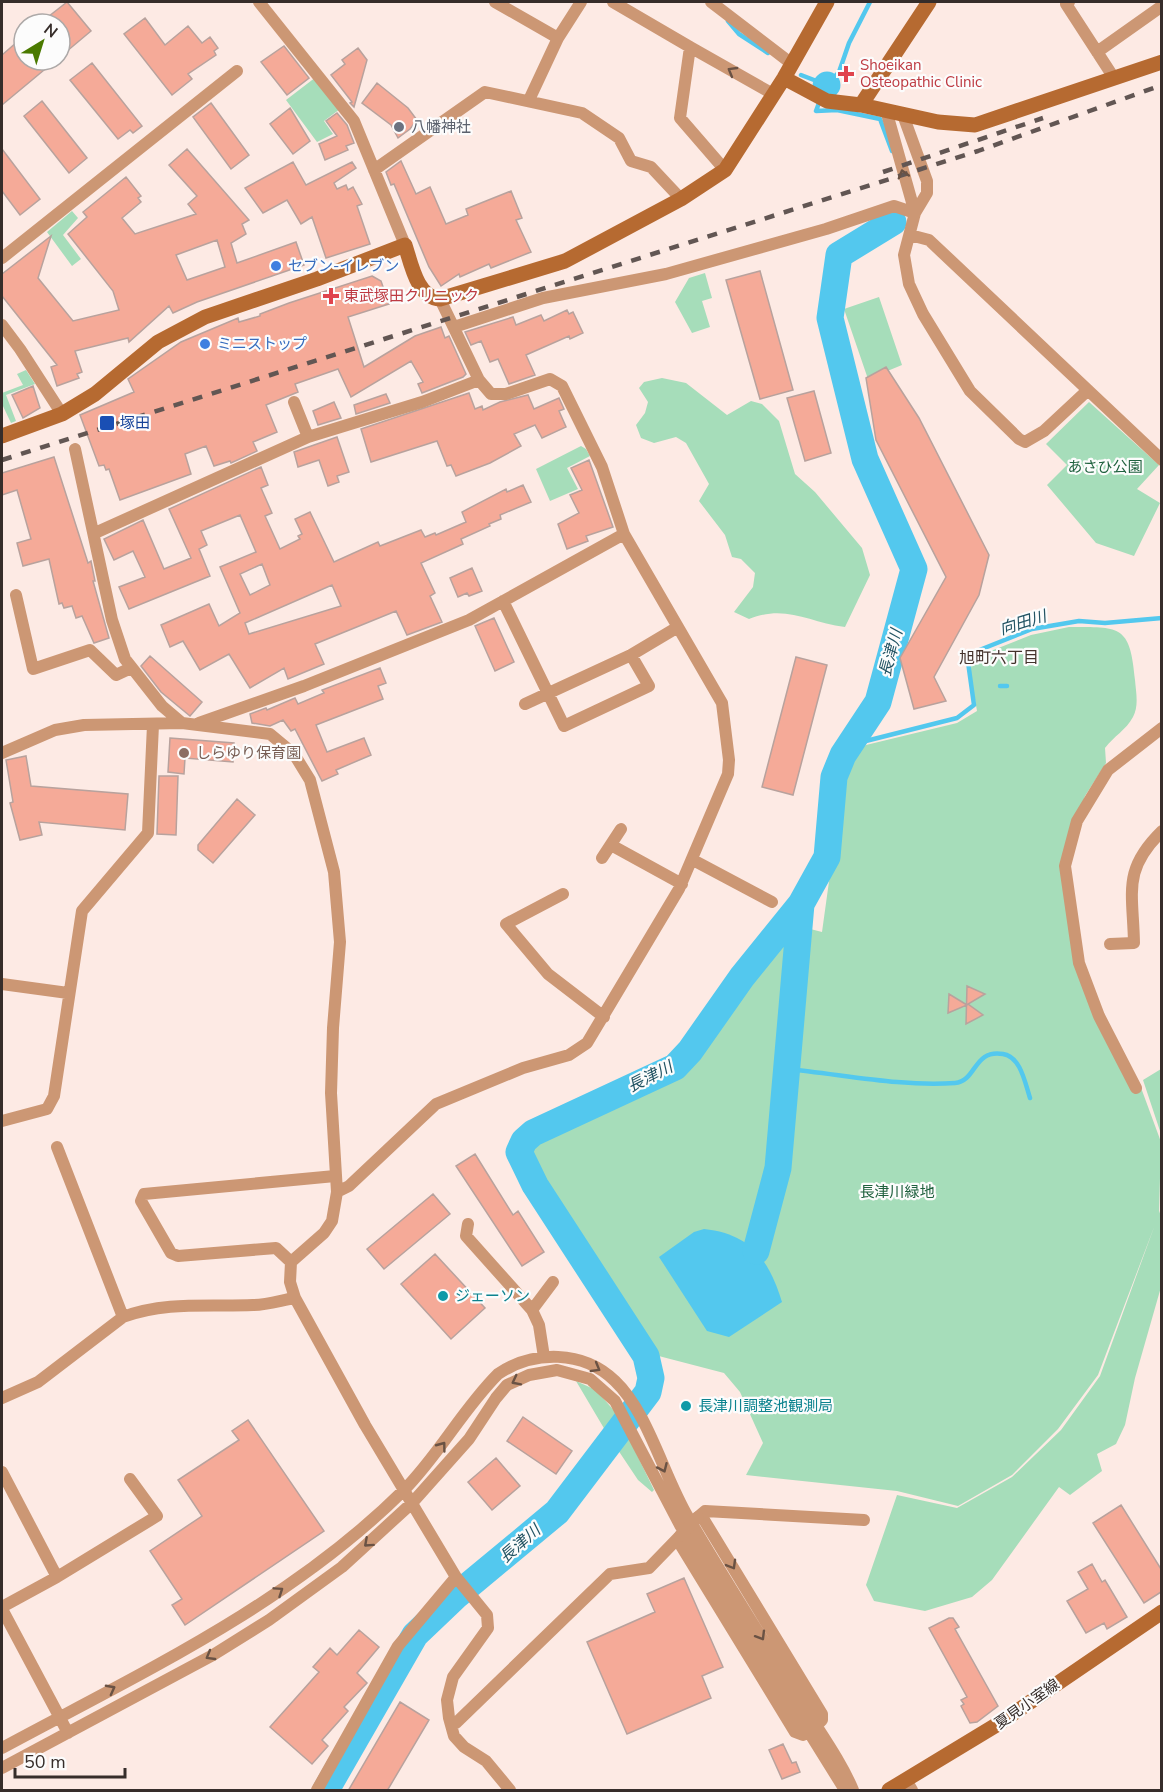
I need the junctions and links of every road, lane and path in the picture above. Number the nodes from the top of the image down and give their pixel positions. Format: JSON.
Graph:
{"nodes":[{"id":1,"x":259,"y":2,"type":"edge"},
{"id":2,"x":495,"y":2,"type":"edge"},
{"id":3,"x":581,"y":2,"type":"edge"},
{"id":4,"x":613,"y":2,"type":"edge"},
{"id":5,"x":711,"y":2,"type":"edge"},
{"id":6,"x":827,"y":2,"type":"edge"},
{"id":7,"x":929,"y":2,"type":"edge"},
{"id":8,"x":1069,"y":2,"type":"edge"},
{"id":9,"x":1161,"y":6,"type":"edge"},
{"id":10,"x":558,"y":38,"type":"junction"},
{"id":11,"x":690,"y":47,"type":"junction"},
{"id":12,"x":1097,"y":52,"type":"junction"},
{"id":13,"x":1161,"y":62,"type":"edge"},
{"id":14,"x":792,"y":64,"type":"junction"},
{"id":15,"x":237,"y":71,"type":"dead end"},
{"id":16,"x":784,"y":78,"type":"junction"},
{"id":17,"x":1114,"y":78,"type":"junction"},
{"id":18,"x":773,"y":94,"type":"junction"},
{"id":19,"x":529,"y":100,"type":"junction"},
{"id":20,"x":861,"y":105,"type":"junction"},
{"id":21,"x":886,"y":110,"type":"junction"},
{"id":22,"x":903,"y":115,"type":"junction"},
{"id":23,"x":374,"y":170,"type":"junction"},
{"id":24,"x":725,"y":170,"type":"junction"},
{"id":25,"x":681,"y":199,"type":"junction"},
{"id":26,"x":915,"y":213,"type":"junction"},
{"id":27,"x":910,"y":234,"type":"junction"},
{"id":28,"x":405,"y":245,"type":"junction"},
{"id":29,"x":2,"y":258,"type":"edge"},
{"id":30,"x":440,"y":299,"type":"junction"},
{"id":31,"x":2,"y":325,"type":"edge"},
{"id":32,"x":454,"y":327,"type":"junction"},
{"id":33,"x":479,"y":380,"type":"junction"},
{"id":34,"x":1088,"y":390,"type":"junction"},
{"id":35,"x":294,"y":402,"type":"dead end"},
{"id":36,"x":62,"y":414,"type":"junction"},
{"id":37,"x":2,"y":436,"type":"edge"},
{"id":38,"x":308,"y":437,"type":"junction"},
{"id":39,"x":75,"y":449,"type":"dead end"},
{"id":40,"x":1161,"y":460,"type":"edge"},
{"id":41,"x":94,"y":533,"type":"junction"},
{"id":42,"x":624,"y":534,"type":"junction"},
{"id":43,"x":16,"y":596,"type":"dead end"},
{"id":44,"x":503,"y":601,"type":"junction"},
{"id":45,"x":678,"y":627,"type":"junction"},
{"id":46,"x":631,"y":655,"type":"junction"},
{"id":47,"x":131,"y":668,"type":"junction"},
{"id":48,"x":548,"y":694,"type":"junction"},
{"id":49,"x":525,"y":704,"type":"dead end"},
{"id":50,"x":189,"y":724,"type":"junction"},
{"id":51,"x":153,"y":725,"type":"junction"},
{"id":52,"x":1161,"y":728,"type":"edge"},
{"id":53,"x":2,"y":753,"type":"edge"},
{"id":54,"x":621,"y":829,"type":"dead end"},
{"id":55,"x":1161,"y":831,"type":"edge"},
{"id":56,"x":611,"y":844,"type":"junction"},
{"id":57,"x":602,"y":858,"type":"dead end"},
{"id":58,"x":693,"y":860,"type":"junction"},
{"id":59,"x":681,"y":884,"type":"junction"},
{"id":60,"x":563,"y":894,"type":"dead end"},
{"id":61,"x":772,"y":902,"type":"dead end"},
{"id":62,"x":1110,"y":944,"type":"dead end"},
{"id":63,"x":2,"y":984,"type":"edge"},
{"id":64,"x":68,"y":993,"type":"junction"},
{"id":65,"x":604,"y":1017,"type":"junction"},
{"id":66,"x":1136,"y":1088,"type":"dead end"},
{"id":67,"x":2,"y":1121,"type":"edge"},
{"id":68,"x":57,"y":1147,"type":"dead end"},
{"id":69,"x":335,"y":1176,"type":"junction"},
{"id":70,"x":337,"y":1192,"type":"junction"},
{"id":71,"x":468,"y":1224,"type":"dead end"},
{"id":72,"x":291,"y":1262,"type":"junction"},
{"id":73,"x":553,"y":1282,"type":"dead end"},
{"id":74,"x":295,"y":1298,"type":"junction"},
{"id":75,"x":532,"y":1310,"type":"junction"},
{"id":76,"x":123,"y":1317,"type":"junction"},
{"id":77,"x":544,"y":1357,"type":"junction"},
{"id":78,"x":2,"y":1398,"type":"edge"},
{"id":79,"x":2,"y":1472,"type":"edge"},
{"id":80,"x":130,"y":1479,"type":"dead end"},
{"id":81,"x":404,"y":1490,"type":"junction"},
{"id":82,"x":412,"y":1503,"type":"junction"},
{"id":83,"x":700,"y":1516,"type":"junction"},
{"id":84,"x":864,"y":1520,"type":"dead end"},
{"id":85,"x":679,"y":1537,"type":"junction"},
{"id":86,"x":57,"y":1577,"type":"junction"},
{"id":87,"x":457,"y":1580,"type":"junction"},
{"id":88,"x":2,"y":1608,"type":"edge"},
{"id":89,"x":1161,"y":1612,"type":"edge"},
{"id":90,"x":59,"y":1717,"type":"junction"},
{"id":91,"x":451,"y":1724,"type":"junction"},
{"id":92,"x":812,"y":1730,"type":"junction"},
{"id":93,"x":68,"y":1733,"type":"junction"},
{"id":94,"x":2,"y":1748,"type":"edge"},
{"id":95,"x":2,"y":1768,"type":"edge"},
{"id":96,"x":909,"y":1785,"type":"edge"},
{"id":97,"x":317,"y":1791,"type":"edge"},
{"id":98,"x":510,"y":1791,"type":"edge"},
{"id":99,"x":845,"y":1791,"type":"edge"},
{"id":100,"x":854,"y":1791,"type":"edge"},
{"id":101,"x":889,"y":1791,"type":"edge"}],
"edges":[{"from":1,"to":23,"type":"street"},
{"from":2,"to":10,"type":"street"},
{"from":3,"to":10,"type":"street"},
{"from":4,"to":11,"type":"street"},
{"from":5,"to":14,"type":"street"},
{"from":6,"to":14,"type":"street"},
{"from":7,"to":20,"type":"street"},
{"from":8,"to":12,"type":"street"},
{"from":9,"to":12,"type":"street"},
{"from":10,"to":19,"type":"street"},
{"from":18,"to":11,"type":"street","one_way":true},
{"from":11,"to":24,"type":"street"},
{"from":12,"to":17,"type":"street"},
{"from":13,"to":17,"type":"street"},
{"from":14,"to":16,"type":"street"},
{"from":15,"to":29,"type":"street"},
{"from":16,"to":18,"type":"street"},
{"from":16,"to":20,"type":"street"},
{"from":17,"to":22,"type":"street"},
{"from":18,"to":24,"type":"street"},
{"from":19,"to":23,"type":"street"},
{"from":19,"to":25,"type":"street"},
{"from":20,"to":21,"type":"street"},
{"from":21,"to":22,"type":"street"},
{"from":26,"to":21,"type":"street","one_way":true},
{"from":22,"to":26,"type":"street"},
{"from":23,"to":28,"type":"street"},
{"from":24,"to":25,"type":"street"},
{"from":25,"to":30,"type":"street"},
{"from":26,"to":27,"type":"street"},
{"from":26,"to":32,"type":"street"},
{"from":27,"to":34,"type":"street"},
{"from":27,"to":34,"type":"street"},
{"from":28,"to":30,"type":"street"},
{"from":28,"to":36,"type":"street"},
{"from":30,"to":32,"type":"street"},
{"from":31,"to":36,"type":"street"},
{"from":32,"to":33,"type":"street"},
{"from":33,"to":38,"type":"street"},
{"from":33,"to":42,"type":"street"},
{"from":34,"to":40,"type":"street"},
{"from":35,"to":38,"type":"street"},
{"from":36,"to":37,"type":"street"},
{"from":38,"to":41,"type":"street"},
{"from":39,"to":41,"type":"street"},
{"from":41,"to":47,"type":"street"},
{"from":42,"to":44,"type":"street"},
{"from":42,"to":45,"type":"street"},
{"from":43,"to":47,"type":"street"},
{"from":44,"to":48,"type":"street"},
{"from":44,"to":50,"type":"street"},
{"from":45,"to":46,"type":"street"},
{"from":45,"to":58,"type":"street"},
{"from":46,"to":48,"type":"street"},
{"from":46,"to":48,"type":"street"},
{"from":47,"to":50,"type":"street"},
{"from":48,"to":49,"type":"street"},
{"from":50,"to":51,"type":"street"},
{"from":50,"to":69,"type":"street"},
{"from":51,"to":53,"type":"street"},
{"from":51,"to":64,"type":"street"},
{"from":52,"to":66,"type":"street"},
{"from":54,"to":56,"type":"street"},
{"from":55,"to":62,"type":"street"},
{"from":56,"to":57,"type":"street"},
{"from":56,"to":59,"type":"street"},
{"from":58,"to":59,"type":"street"},
{"from":58,"to":61,"type":"street"},
{"from":59,"to":65,"type":"street"},
{"from":60,"to":65,"type":"street"},
{"from":63,"to":64,"type":"street"},
{"from":64,"to":67,"type":"street"},
{"from":65,"to":70,"type":"street"},
{"from":68,"to":76,"type":"street"},
{"from":69,"to":70,"type":"street"},
{"from":69,"to":72,"type":"street"},
{"from":70,"to":72,"type":"street"},
{"from":71,"to":75,"type":"street"},
{"from":72,"to":74,"type":"street"},
{"from":73,"to":75,"type":"street"},
{"from":74,"to":76,"type":"street"},
{"from":74,"to":81,"type":"street"},
{"from":75,"to":77,"type":"street"},
{"from":76,"to":78,"type":"street"},
{"from":81,"to":77,"type":"street","one_way":true},
{"from":77,"to":92,"type":"street","one_way":true},
{"from":79,"to":86,"type":"street"},
{"from":80,"to":86,"type":"street"},
{"from":81,"to":82,"type":"street"},
{"from":90,"to":81,"type":"street","one_way":true},
{"from":82,"to":87,"type":"street"},
{"from":92,"to":82,"type":"street","one_way":true},
{"from":82,"to":93,"type":"street","one_way":true},
{"from":83,"to":84,"type":"street"},
{"from":83,"to":85,"type":"street","bridge":true},
{"from":83,"to":92,"type":"street","one_way":true},
{"from":85,"to":91,"type":"street"},
{"from":85,"to":92,"type":"street"},
{"from":86,"to":88,"type":"street"},
{"from":87,"to":91,"type":"street"},
{"from":87,"to":97,"type":"street"},
{"from":88,"to":90,"type":"street"},
{"from":89,"to":96,"type":"street","name":"夏見小室線"},
{"from":90,"to":93,"type":"street"},
{"from":90,"to":94,"type":"street"},
{"from":91,"to":98,"type":"street"},
{"from":92,"to":99,"type":"street"},
{"from":92,"to":100,"type":"street"},
{"from":93,"to":95,"type":"street"},
{"from":96,"to":101,"type":"street","name":"夏見小室線"}]}
